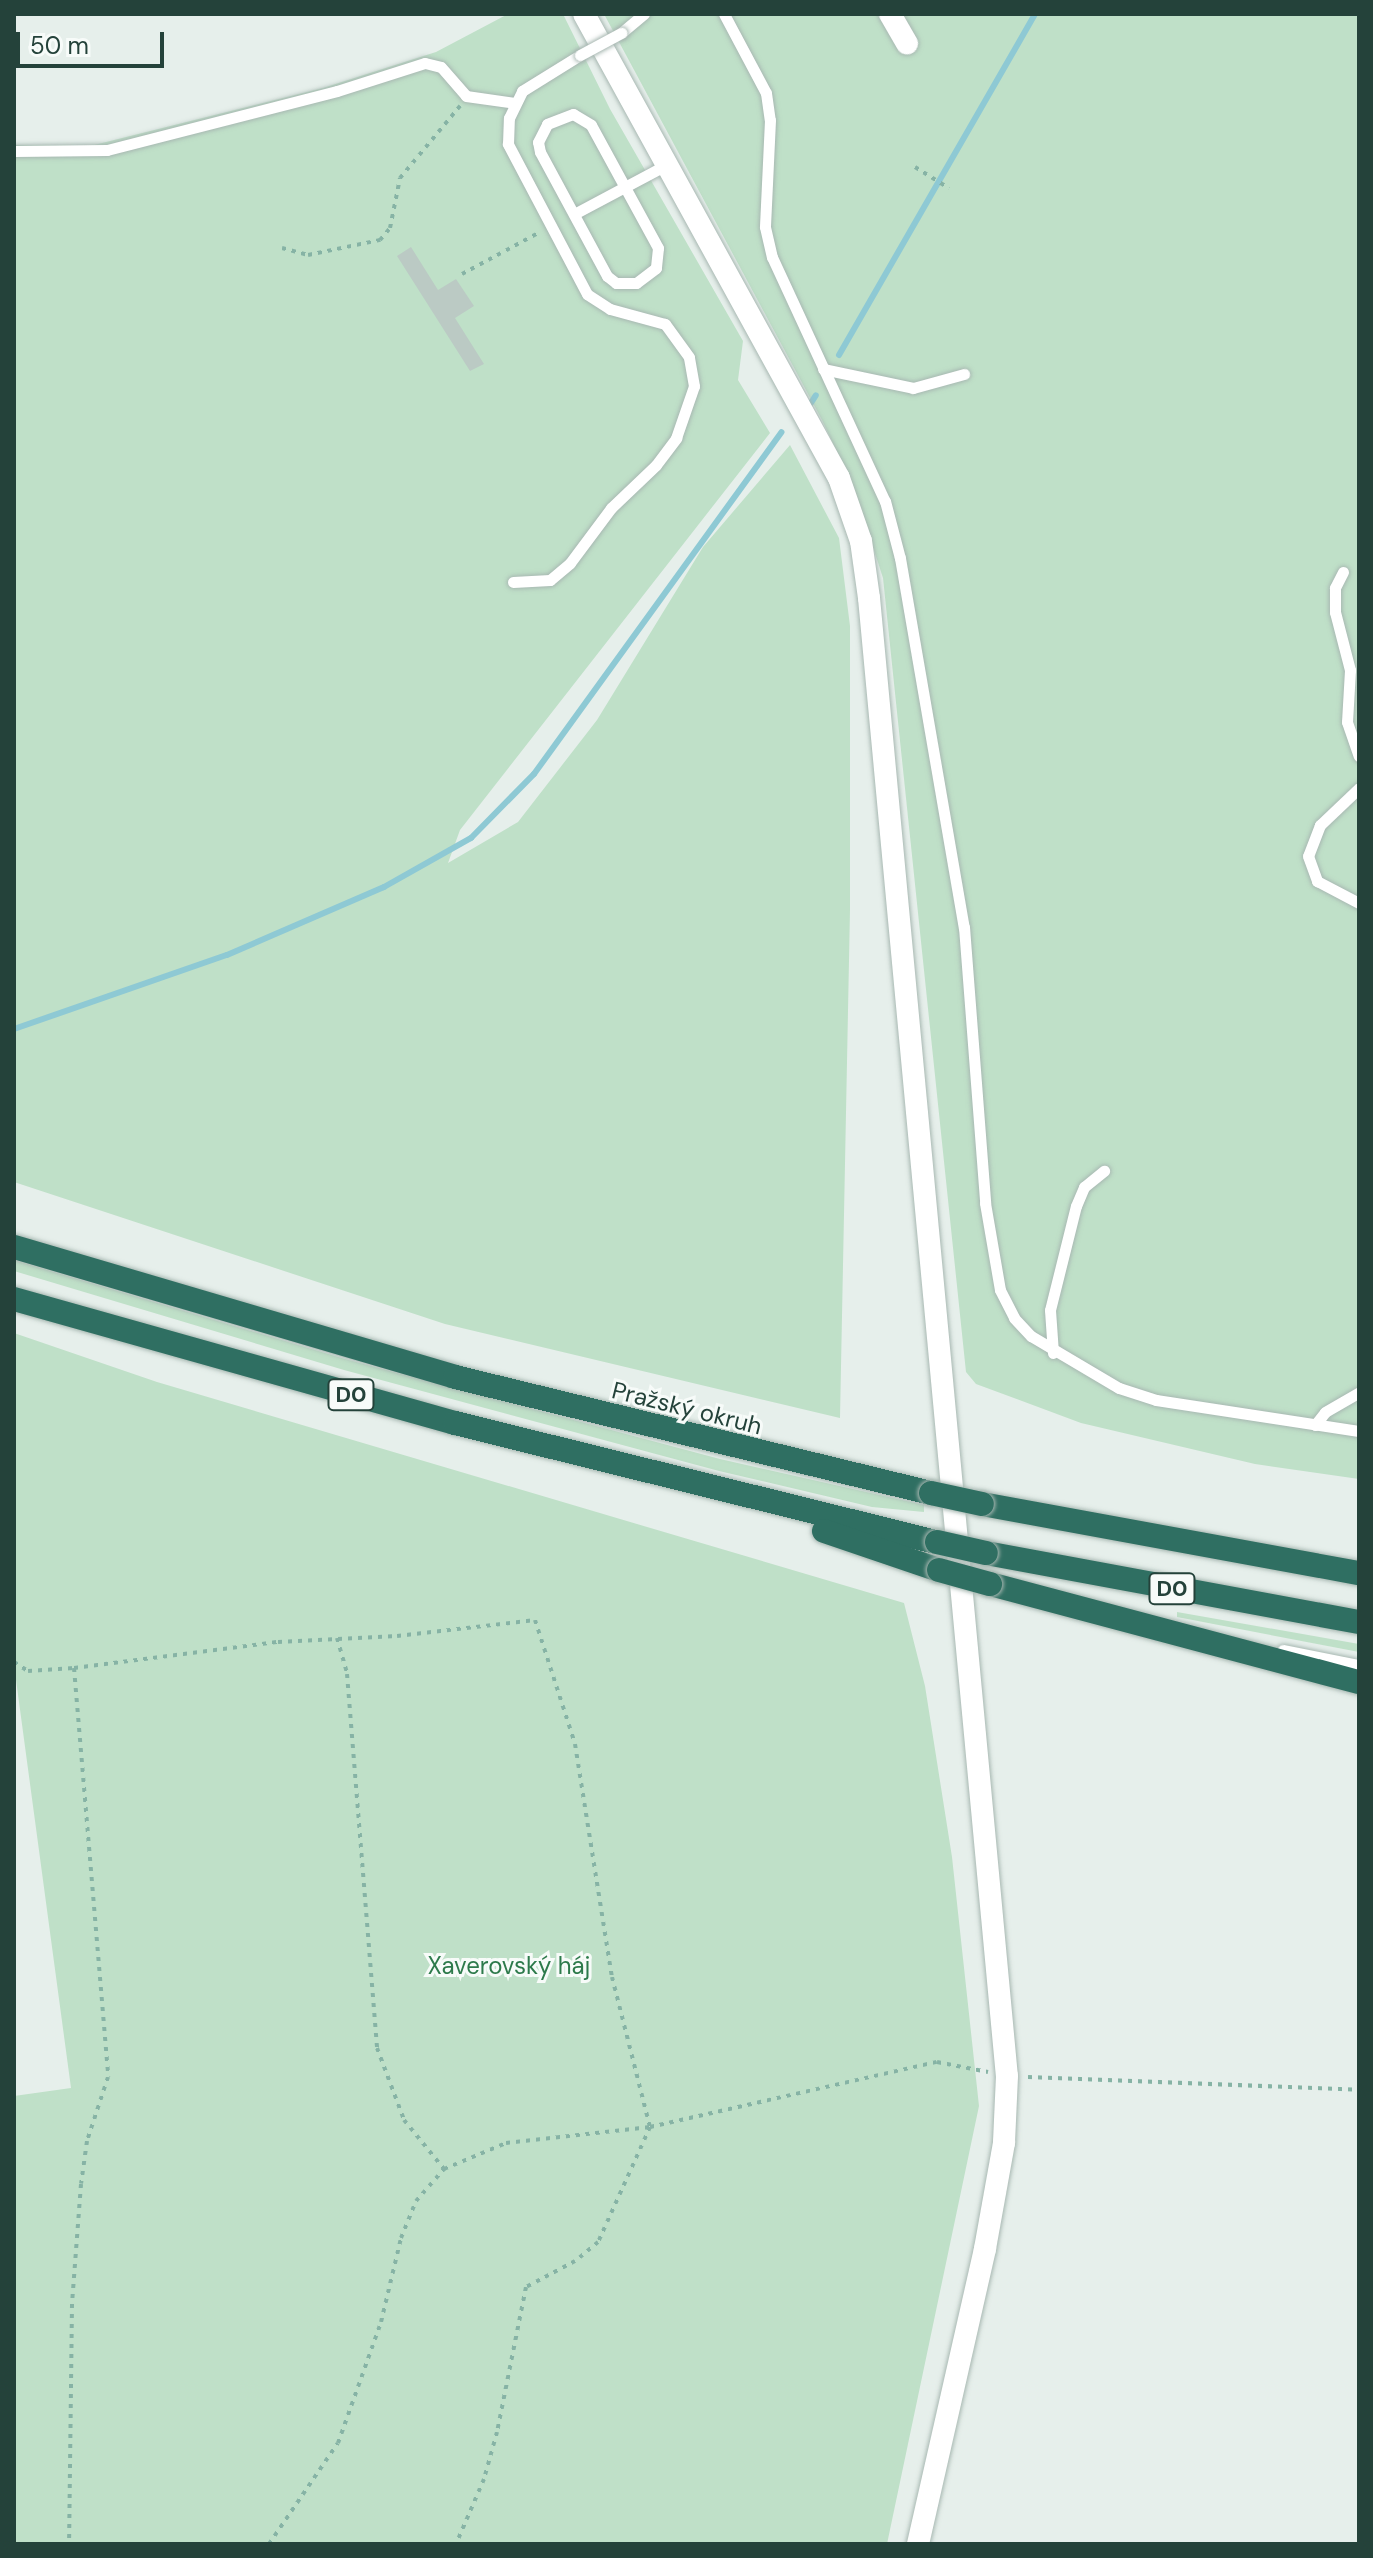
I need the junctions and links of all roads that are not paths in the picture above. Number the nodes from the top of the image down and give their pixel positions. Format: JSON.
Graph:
{"nodes":[{"id":1,"x":584,"y":14,"type":"edge"},
{"id":2,"x":644,"y":14,"type":"edge"},
{"id":3,"x":724,"y":14,"type":"edge"},
{"id":4,"x":890,"y":14,"type":"edge"},
{"id":5,"x":907,"y":43,"type":"dead end"},
{"id":6,"x":515,"y":103,"type":"junction"},
{"id":7,"x":14,"y":151,"type":"edge"},
{"id":8,"x":666,"y":165,"type":"junction"},
{"id":9,"x":624,"y":187,"type":"junction"},
{"id":10,"x":574,"y":214,"type":"junction"},
{"id":11,"x":823,"y":369,"type":"junction"},
{"id":12,"x":964,"y":374,"type":"dead end"},
{"id":13,"x":1343,"y":572,"type":"dead end"},
{"id":14,"x":513,"y":582,"type":"dead end"},
{"id":15,"x":1359,"y":756,"type":"edge"},
{"id":16,"x":1359,"y":788,"type":"edge"},
{"id":17,"x":1359,"y":903,"type":"edge"},
{"id":18,"x":1104,"y":1171,"type":"dead end"},
{"id":19,"x":14,"y":1247,"type":"edge"},
{"id":20,"x":14,"y":1299,"type":"edge"},
{"id":21,"x":1053,"y":1353,"type":"junction"},
{"id":22,"x":1359,"y":1392,"type":"edge"},
{"id":23,"x":1315,"y":1425,"type":"junction"},
{"id":24,"x":1359,"y":1431,"type":"edge"},
{"id":25,"x":689,"y":1485,"type":"junction"},
{"id":26,"x":1359,"y":1557,"type":"edge"},
{"id":27,"x":1263,"y":1559,"type":"junction"},
{"id":28,"x":1359,"y":1573,"type":"edge"},
{"id":29,"x":990,"y":1584,"type":"junction"},
{"id":30,"x":1359,"y":1622,"type":"edge"},
{"id":31,"x":1359,"y":1665,"type":"edge"},
{"id":32,"x":1359,"y":1682,"type":"edge"},
{"id":33,"x":918,"y":2544,"type":"edge"}],
"edges":[{"from":1,"to":8,"type":"street"},
{"from":2,"to":6,"type":"lane","bridge":true},
{"from":3,"to":11,"type":"lane"},
{"from":4,"to":5,"type":"street"},
{"from":6,"to":7,"type":"lane"},
{"from":6,"to":14,"type":"lane"},
{"from":8,"to":9,"type":"lane"},
{"from":8,"to":33,"type":"street"},
{"from":9,"to":10,"type":"lane"},
{"from":9,"to":10,"type":"lane"},
{"from":9,"to":10,"type":"lane"},
{"from":11,"to":12,"type":"lane"},
{"from":11,"to":21,"type":"lane"},
{"from":13,"to":15,"type":"lane"},
{"from":16,"to":17,"type":"lane"},
{"from":18,"to":21,"type":"lane"},
{"from":19,"to":27,"type":"highway","name":"Pražský okruh","number":"D0","bridge":true},
{"from":20,"to":25,"type":"highway","number":"D0"},
{"from":21,"to":23,"type":"lane"},
{"from":22,"to":23,"type":"lane"},
{"from":23,"to":24,"type":"lane"},
{"from":25,"to":29,"type":"highway","bridge":true},
{"from":25,"to":30,"type":"highway","number":"D0","bridge":true},
{"from":26,"to":27,"type":"highway"},
{"from":27,"to":28,"type":"highway","name":"Pražský okruh","number":"D0"},
{"from":29,"to":31,"type":"lane"},
{"from":29,"to":32,"type":"highway"}]}
